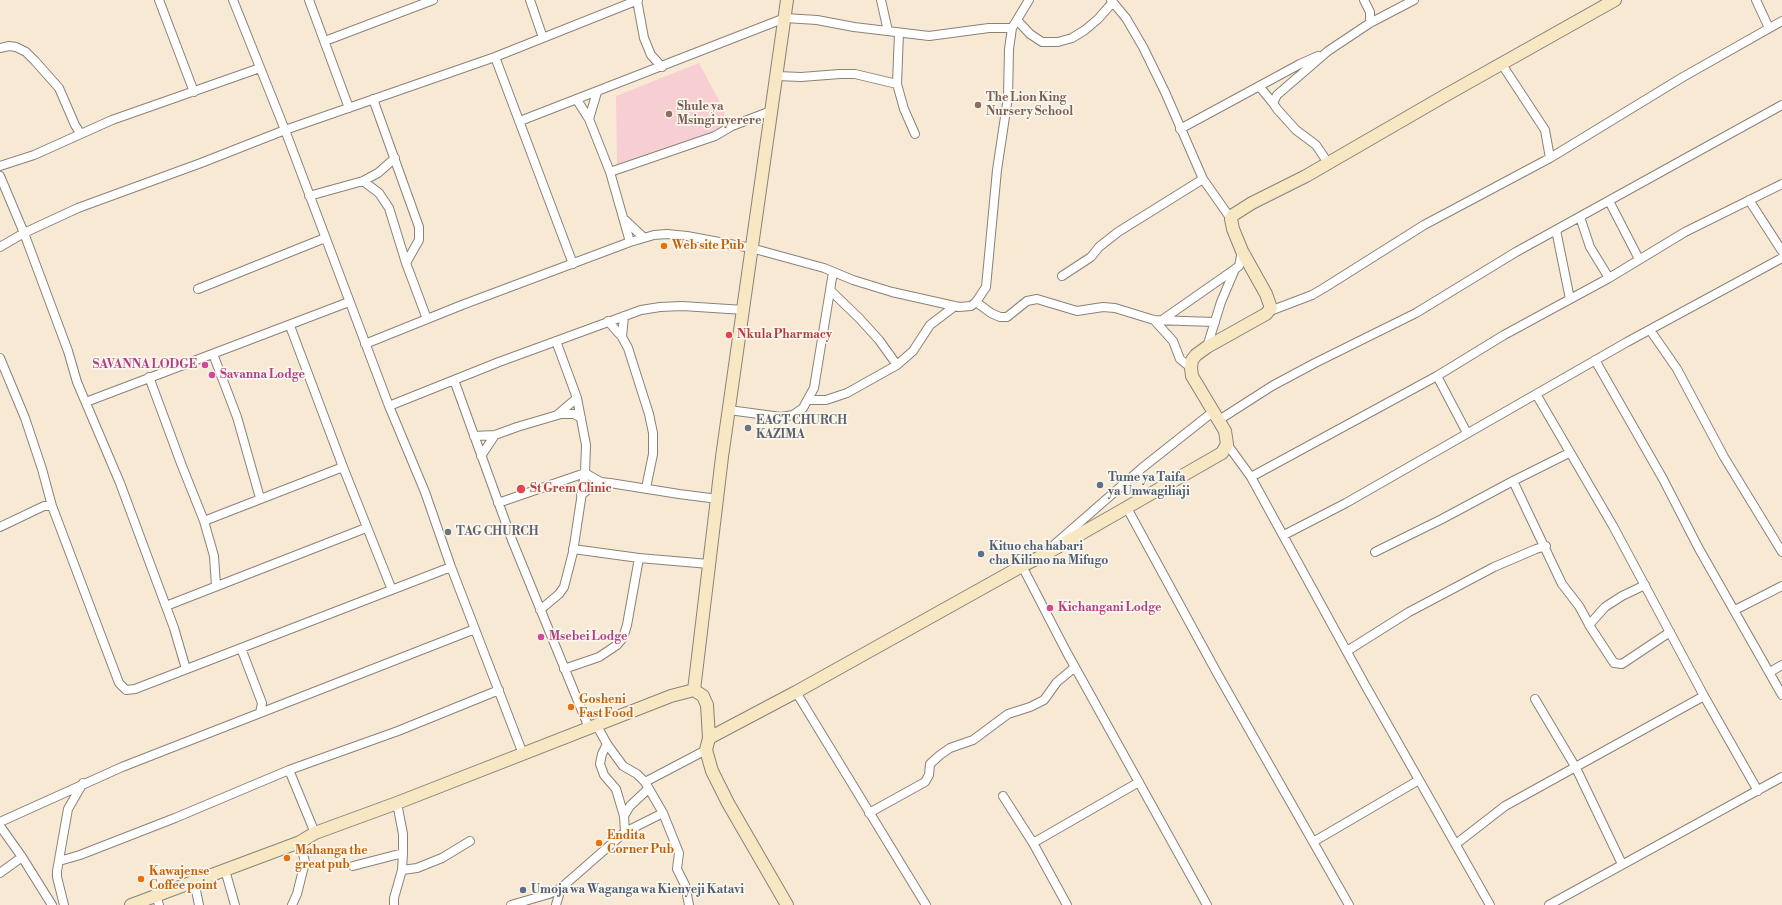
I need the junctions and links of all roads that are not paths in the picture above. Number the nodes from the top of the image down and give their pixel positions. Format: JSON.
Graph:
{"nodes":[{"id":1,"x":159,"y":0,"type":"edge"},
{"id":2,"x":233,"y":0,"type":"edge"},
{"id":3,"x":309,"y":0,"type":"edge"},
{"id":4,"x":433,"y":0,"type":"edge"},
{"id":5,"x":530,"y":0,"type":"edge"},
{"id":6,"x":637,"y":0,"type":"edge"},
{"id":7,"x":881,"y":0,"type":"edge"},
{"id":8,"x":1029,"y":0,"type":"edge"},
{"id":9,"x":1364,"y":0,"type":"edge"},
{"id":10,"x":1414,"y":0,"type":"edge"},
{"id":11,"x":1615,"y":0,"type":"edge"},
{"id":12,"x":1756,"y":0,"type":"edge"},
{"id":13,"x":1112,"y":1,"type":"edge"},
{"id":14,"x":789,"y":2,"type":"edge"},
{"id":15,"x":785,"y":18,"type":"junction"},
{"id":16,"x":1017,"y":20,"type":"junction"},
{"id":17,"x":1782,"y":20,"type":"edge"},
{"id":18,"x":1370,"y":23,"type":"junction"},
{"id":19,"x":1012,"y":28,"type":"junction"},
{"id":20,"x":1769,"y":28,"type":"junction"},
{"id":21,"x":888,"y":31,"type":"junction"},
{"id":22,"x":899,"y":32,"type":"junction"},
{"id":23,"x":543,"y":38,"type":"junction"},
{"id":24,"x":325,"y":41,"type":"junction"},
{"id":25,"x":0,"y":48,"type":"edge"},
{"id":26,"x":1328,"y":51,"type":"junction"},
{"id":27,"x":495,"y":57,"type":"junction"},
{"id":28,"x":1501,"y":63,"type":"junction"},
{"id":29,"x":662,"y":67,"type":"junction"},
{"id":30,"x":260,"y":68,"type":"junction"},
{"id":31,"x":777,"y":76,"type":"junction"},
{"id":32,"x":896,"y":84,"type":"junction"},
{"id":33,"x":1259,"y":86,"type":"junction"},
{"id":34,"x":194,"y":92,"type":"junction"},
{"id":35,"x":597,"y":92,"type":"junction"},
{"id":36,"x":373,"y":99,"type":"junction"},
{"id":37,"x":577,"y":100,"type":"junction"},
{"id":38,"x":1273,"y":103,"type":"junction"},
{"id":39,"x":1782,"y":105,"type":"edge"},
{"id":40,"x":349,"y":108,"type":"junction"},
{"id":41,"x":771,"y":111,"type":"junction"},
{"id":42,"x":589,"y":119,"type":"junction"},
{"id":43,"x":520,"y":121,"type":"junction"},
{"id":44,"x":1180,"y":129,"type":"junction"},
{"id":45,"x":285,"y":130,"type":"junction"},
{"id":46,"x":80,"y":133,"type":"junction"},
{"id":47,"x":915,"y":134,"type":"dead end"},
{"id":48,"x":395,"y":158,"type":"junction"},
{"id":49,"x":1550,"y":158,"type":"junction"},
{"id":50,"x":1328,"y":163,"type":"junction"},
{"id":51,"x":0,"y":166,"type":"edge"},
{"id":52,"x":610,"y":172,"type":"junction"},
{"id":53,"x":0,"y":176,"type":"edge"},
{"id":54,"x":1203,"y":179,"type":"junction"},
{"id":55,"x":363,"y":181,"type":"junction"},
{"id":56,"x":1782,"y":184,"type":"edge"},
{"id":57,"x":309,"y":196,"type":"junction"},
{"id":58,"x":1749,"y":200,"type":"junction"},
{"id":59,"x":1609,"y":201,"type":"junction"},
{"id":60,"x":1580,"y":217,"type":"junction"},
{"id":61,"x":1231,"y":219,"type":"junction"},
{"id":62,"x":624,"y":220,"type":"junction"},
{"id":63,"x":1556,"y":230,"type":"junction"},
{"id":64,"x":24,"y":233,"type":"junction"},
{"id":65,"x":643,"y":237,"type":"junction"},
{"id":66,"x":325,"y":238,"type":"junction"},
{"id":67,"x":630,"y":242,"type":"junction"},
{"id":68,"x":0,"y":247,"type":"edge"},
{"id":69,"x":752,"y":248,"type":"junction"},
{"id":70,"x":1242,"y":251,"type":"junction"},
{"id":71,"x":1782,"y":251,"type":"edge"},
{"id":72,"x":1782,"y":258,"type":"edge"},
{"id":73,"x":1639,"y":259,"type":"junction"},
{"id":74,"x":406,"y":263,"type":"junction"},
{"id":75,"x":573,"y":264,"type":"junction"},
{"id":76,"x":1235,"y":269,"type":"junction"},
{"id":77,"x":834,"y":272,"type":"junction"},
{"id":78,"x":1062,"y":276,"type":"dead end"},
{"id":79,"x":1609,"y":278,"type":"junction"},
{"id":80,"x":198,"y":289,"type":"dead end"},
{"id":81,"x":831,"y":290,"type":"junction"},
{"id":82,"x":1570,"y":299,"type":"junction"},
{"id":83,"x":349,"y":302,"type":"junction"},
{"id":84,"x":976,"y":302,"type":"junction"},
{"id":85,"x":955,"y":306,"type":"junction"},
{"id":86,"x":744,"y":310,"type":"junction"},
{"id":87,"x":1270,"y":311,"type":"junction"},
{"id":88,"x":624,"y":316,"type":"junction"},
{"id":89,"x":427,"y":319,"type":"junction"},
{"id":90,"x":1158,"y":320,"type":"junction"},
{"id":91,"x":608,"y":321,"type":"junction"},
{"id":92,"x":1215,"y":322,"type":"junction"},
{"id":93,"x":290,"y":326,"type":"junction"},
{"id":94,"x":1650,"y":330,"type":"junction"},
{"id":95,"x":622,"y":337,"type":"junction"},
{"id":96,"x":556,"y":341,"type":"junction"},
{"id":97,"x":365,"y":344,"type":"junction"},
{"id":98,"x":1208,"y":347,"type":"junction"},
{"id":99,"x":213,"y":354,"type":"junction"},
{"id":100,"x":0,"y":358,"type":"edge"},
{"id":101,"x":1595,"y":360,"type":"junction"},
{"id":102,"x":897,"y":365,"type":"junction"},
{"id":103,"x":1191,"y":368,"type":"junction"},
{"id":104,"x":1437,"y":376,"type":"junction"},
{"id":105,"x":149,"y":377,"type":"junction"},
{"id":106,"x":454,"y":380,"type":"junction"},
{"id":107,"x":1536,"y":394,"type":"junction"},
{"id":108,"x":577,"y":398,"type":"junction"},
{"id":109,"x":809,"y":400,"type":"junction"},
{"id":110,"x":86,"y":402,"type":"junction"},
{"id":111,"x":389,"y":406,"type":"junction"},
{"id":112,"x":729,"y":410,"type":"junction"},
{"id":113,"x":556,"y":415,"type":"junction"},
{"id":114,"x":1216,"y":415,"type":"junction"},
{"id":115,"x":581,"y":418,"type":"junction"},
{"id":116,"x":1467,"y":433,"type":"junction"},
{"id":117,"x":495,"y":435,"type":"junction"},
{"id":118,"x":474,"y":436,"type":"junction"},
{"id":119,"x":1227,"y":444,"type":"junction"},
{"id":120,"x":1569,"y":453,"type":"junction"},
{"id":121,"x":481,"y":456,"type":"junction"},
{"id":122,"x":343,"y":467,"type":"junction"},
{"id":123,"x":585,"y":473,"type":"junction"},
{"id":124,"x":1251,"y":477,"type":"junction"},
{"id":125,"x":1513,"y":481,"type":"junction"},
{"id":126,"x":601,"y":482,"type":"junction"},
{"id":127,"x":646,"y":488,"type":"junction"},
{"id":128,"x":581,"y":495,"type":"junction"},
{"id":129,"x":260,"y":498,"type":"junction"},
{"id":130,"x":718,"y":499,"type":"junction"},
{"id":131,"x":498,"y":503,"type":"junction"},
{"id":132,"x":52,"y":506,"type":"junction"},
{"id":133,"x":1127,"y":508,"type":"junction"},
{"id":134,"x":204,"y":521,"type":"junction"},
{"id":135,"x":0,"y":527,"type":"edge"},
{"id":136,"x":366,"y":528,"type":"junction"},
{"id":137,"x":575,"y":535,"type":"junction"},
{"id":138,"x":1284,"y":535,"type":"junction"},
{"id":139,"x":1546,"y":546,"type":"junction"},
{"id":140,"x":573,"y":548,"type":"junction"},
{"id":141,"x":586,"y":551,"type":"junction"},
{"id":142,"x":1375,"y":552,"type":"dead end"},
{"id":143,"x":1782,"y":552,"type":"edge"},
{"id":144,"x":1042,"y":556,"type":"junction"},
{"id":145,"x":639,"y":558,"type":"junction"},
{"id":146,"x":709,"y":564,"type":"junction"},
{"id":147,"x":1022,"y":566,"type":"junction"},
{"id":148,"x":451,"y":567,"type":"junction"},
{"id":149,"x":1645,"y":585,"type":"junction"},
{"id":150,"x":216,"y":586,"type":"junction"},
{"id":151,"x":1782,"y":586,"type":"edge"},
{"id":152,"x":392,"y":590,"type":"junction"},
{"id":153,"x":166,"y":606,"type":"junction"},
{"id":154,"x":540,"y":610,"type":"junction"},
{"id":155,"x":1735,"y":610,"type":"junction"},
{"id":156,"x":1589,"y":625,"type":"junction"},
{"id":157,"x":475,"y":629,"type":"junction"},
{"id":158,"x":1670,"y":632,"type":"junction"},
{"id":159,"x":241,"y":648,"type":"junction"},
{"id":160,"x":1347,"y":652,"type":"junction"},
{"id":161,"x":1782,"y":665,"type":"edge"},
{"id":162,"x":1075,"y":667,"type":"junction"},
{"id":163,"x":186,"y":669,"type":"junction"},
{"id":164,"x":564,"y":669,"type":"junction"},
{"id":165,"x":1770,"y":672,"type":"junction"},
{"id":166,"x":499,"y":690,"type":"junction"},
{"id":167,"x":694,"y":690,"type":"junction"},
{"id":168,"x":796,"y":692,"type":"junction"},
{"id":169,"x":1782,"y":694,"type":"edge"},
{"id":170,"x":1704,"y":696,"type":"junction"},
{"id":171,"x":1535,"y":699,"type":"dead end"},
{"id":172,"x":260,"y":713,"type":"junction"},
{"id":173,"x":593,"y":727,"type":"junction"},
{"id":174,"x":607,"y":744,"type":"junction"},
{"id":175,"x":708,"y":744,"type":"junction"},
{"id":176,"x":523,"y":754,"type":"junction"},
{"id":177,"x":1576,"y":768,"type":"junction"},
{"id":178,"x":289,"y":770,"type":"junction"},
{"id":179,"x":1782,"y":777,"type":"edge"},
{"id":180,"x":1420,"y":780,"type":"junction"},
{"id":181,"x":1139,"y":782,"type":"junction"},
{"id":182,"x":83,"y":784,"type":"junction"},
{"id":183,"x":646,"y":786,"type":"junction"},
{"id":184,"x":1758,"y":791,"type":"junction"},
{"id":185,"x":1003,"y":796,"type":"dead end"},
{"id":186,"x":397,"y":803,"type":"junction"},
{"id":187,"x":663,"y":813,"type":"junction"},
{"id":188,"x":869,"y":813,"type":"junction"},
{"id":189,"x":624,"y":816,"type":"junction"},
{"id":190,"x":0,"y":822,"type":"edge"},
{"id":191,"x":0,"y":826,"type":"edge"},
{"id":192,"x":625,"y":832,"type":"junction"},
{"id":193,"x":315,"y":833,"type":"junction"},
{"id":194,"x":470,"y":841,"type":"dead end"},
{"id":195,"x":300,"y":842,"type":"junction"},
{"id":196,"x":1313,"y":842,"type":"junction"},
{"id":197,"x":1033,"y":843,"type":"junction"},
{"id":198,"x":1456,"y":844,"type":"junction"},
{"id":199,"x":403,"y":853,"type":"junction"},
{"id":200,"x":22,"y":856,"type":"junction"},
{"id":201,"x":59,"y":861,"type":"junction"},
{"id":202,"x":1622,"y":864,"type":"junction"},
{"id":203,"x":353,"y":866,"type":"dead end"},
{"id":204,"x":225,"y":870,"type":"junction"},
{"id":205,"x":402,"y":870,"type":"junction"},
{"id":206,"x":0,"y":872,"type":"edge"},
{"id":207,"x":194,"y":881,"type":"junction"},
{"id":208,"x":561,"y":888,"type":"junction"},
{"id":209,"x":158,"y":901,"type":"edge"},
{"id":210,"x":52,"y":905,"type":"edge"},
{"id":211,"x":64,"y":905,"type":"edge"},
{"id":212,"x":131,"y":905,"type":"edge"},
{"id":213,"x":199,"y":905,"type":"edge"},
{"id":214,"x":236,"y":905,"type":"edge"},
{"id":215,"x":292,"y":905,"type":"edge"},
{"id":216,"x":394,"y":905,"type":"edge"},
{"id":217,"x":511,"y":905,"type":"edge"},
{"id":218,"x":556,"y":905,"type":"edge"},
{"id":219,"x":689,"y":905,"type":"edge"},
{"id":220,"x":787,"y":905,"type":"edge"},
{"id":221,"x":926,"y":905,"type":"edge"},
{"id":222,"x":1067,"y":905,"type":"edge"},
{"id":223,"x":1207,"y":905,"type":"edge"},
{"id":224,"x":1349,"y":905,"type":"edge"},
{"id":225,"x":1490,"y":905,"type":"edge"},
{"id":226,"x":1549,"y":905,"type":"edge"}],
"edges":[{"from":1,"to":34,"type":"street"},
{"from":2,"to":30,"type":"street"},
{"from":3,"to":24,"type":"street"},
{"from":4,"to":24,"type":"street"},
{"from":5,"to":23,"type":"street"},
{"from":6,"to":23,"type":"street"},
{"from":6,"to":29,"type":"street"},
{"from":7,"to":21,"type":"street"},
{"from":8,"to":16,"type":"street"},
{"from":9,"to":18,"type":"street"},
{"from":10,"to":18,"type":"street"},
{"from":11,"to":28,"type":"street"},
{"from":12,"to":20,"type":"street"},
{"from":13,"to":16,"type":"street"},
{"from":13,"to":44,"type":"street"},
{"from":14,"to":15,"type":"street"},
{"from":15,"to":21,"type":"street"},
{"from":15,"to":29,"type":"street"},
{"from":15,"to":31,"type":"street"},
{"from":16,"to":19,"type":"street"},
{"from":17,"to":20,"type":"street"},
{"from":18,"to":26,"type":"street"},
{"from":19,"to":22,"type":"street"},
{"from":19,"to":84,"type":"street"},
{"from":20,"to":49,"type":"street"},
{"from":21,"to":22,"type":"street"},
{"from":22,"to":32,"type":"street"},
{"from":23,"to":27,"type":"street"},
{"from":24,"to":40,"type":"street"},
{"from":25,"to":46,"type":"street"},
{"from":26,"to":33,"type":"street"},
{"from":26,"to":38,"type":"street"},
{"from":27,"to":36,"type":"street"},
{"from":27,"to":43,"type":"street"},
{"from":28,"to":49,"type":"street"},
{"from":28,"to":50,"type":"street"},
{"from":29,"to":35,"type":"street"},
{"from":30,"to":34,"type":"street"},
{"from":30,"to":45,"type":"street"},
{"from":31,"to":32,"type":"street"},
{"from":31,"to":41,"type":"street"},
{"from":32,"to":47,"type":"street"},
{"from":33,"to":38,"type":"street"},
{"from":33,"to":44,"type":"street"},
{"from":34,"to":46,"type":"street"},
{"from":35,"to":37,"type":"street"},
{"from":35,"to":42,"type":"street"},
{"from":36,"to":40,"type":"street"},
{"from":36,"to":48,"type":"street"},
{"from":37,"to":42,"type":"street"},
{"from":37,"to":43,"type":"street"},
{"from":38,"to":50,"type":"street"},
{"from":39,"to":59,"type":"street"},
{"from":40,"to":45,"type":"street"},
{"from":41,"to":52,"type":"street"},
{"from":41,"to":69,"type":"street"},
{"from":42,"to":52,"type":"street"},
{"from":43,"to":75,"type":"street"},
{"from":44,"to":54,"type":"street"},
{"from":45,"to":57,"type":"street"},
{"from":45,"to":64,"type":"street"},
{"from":46,"to":51,"type":"street"},
{"from":48,"to":55,"type":"street"},
{"from":48,"to":74,"type":"street"},
{"from":49,"to":87,"type":"street"},
{"from":50,"to":61,"type":"street"},
{"from":52,"to":62,"type":"street"},
{"from":53,"to":64,"type":"street"},
{"from":54,"to":61,"type":"street"},
{"from":54,"to":78,"type":"street"},
{"from":55,"to":57,"type":"street"},
{"from":55,"to":74,"type":"street"},
{"from":56,"to":58,"type":"street"},
{"from":57,"to":66,"type":"street"},
{"from":58,"to":71,"type":"street"},
{"from":58,"to":73,"type":"street"},
{"from":59,"to":60,"type":"street"},
{"from":59,"to":73,"type":"street"},
{"from":60,"to":63,"type":"street"},
{"from":60,"to":79,"type":"street"},
{"from":61,"to":70,"type":"street"},
{"from":62,"to":65,"type":"street"},
{"from":62,"to":67,"type":"street"},
{"from":63,"to":82,"type":"street"},
{"from":63,"to":114,"type":"street"},
{"from":64,"to":68,"type":"street"},
{"from":64,"to":110,"type":"street"},
{"from":65,"to":67,"type":"street"},
{"from":65,"to":69,"type":"street"},
{"from":66,"to":80,"type":"street"},
{"from":66,"to":83,"type":"street"},
{"from":67,"to":75,"type":"street"},
{"from":69,"to":77,"type":"street"},
{"from":69,"to":86,"type":"street"},
{"from":70,"to":76,"type":"street"},
{"from":70,"to":87,"type":"street"},
{"from":72,"to":94,"type":"street"},
{"from":73,"to":79,"type":"street"},
{"from":74,"to":89,"type":"street"},
{"from":75,"to":89,"type":"street"},
{"from":76,"to":90,"type":"street"},
{"from":76,"to":92,"type":"street"},
{"from":77,"to":81,"type":"street"},
{"from":77,"to":85,"type":"street"},
{"from":79,"to":82,"type":"street"},
{"from":81,"to":102,"type":"street"},
{"from":81,"to":109,"type":"street"},
{"from":82,"to":104,"type":"street"},
{"from":83,"to":93,"type":"street"},
{"from":83,"to":97,"type":"street"},
{"from":84,"to":85,"type":"street"},
{"from":84,"to":90,"type":"street"},
{"from":85,"to":102,"type":"street"},
{"from":86,"to":88,"type":"street"},
{"from":86,"to":112,"type":"street"},
{"from":87,"to":98,"type":"street"},
{"from":88,"to":91,"type":"street"},
{"from":88,"to":95,"type":"street"},
{"from":89,"to":97,"type":"street"},
{"from":90,"to":92,"type":"street"},
{"from":90,"to":103,"type":"street"},
{"from":91,"to":95,"type":"street"},
{"from":91,"to":96,"type":"street"},
{"from":92,"to":98,"type":"street"},
{"from":93,"to":99,"type":"street"},
{"from":93,"to":122,"type":"street"},
{"from":94,"to":101,"type":"street"},
{"from":94,"to":143,"type":"street"},
{"from":95,"to":127,"type":"street"},
{"from":96,"to":106,"type":"street"},
{"from":96,"to":108,"type":"street"},
{"from":97,"to":111,"type":"street"},
{"from":98,"to":103,"type":"street"},
{"from":99,"to":105,"type":"street"},
{"from":99,"to":129,"type":"street"},
{"from":100,"to":132,"type":"street"},
{"from":101,"to":107,"type":"street"},
{"from":101,"to":155,"type":"street"},
{"from":102,"to":109,"type":"street"},
{"from":103,"to":114,"type":"street"},
{"from":104,"to":116,"type":"street"},
{"from":104,"to":124,"type":"street"},
{"from":105,"to":110,"type":"street"},
{"from":105,"to":134,"type":"street"},
{"from":106,"to":111,"type":"street"},
{"from":106,"to":118,"type":"street"},
{"from":107,"to":116,"type":"street"},
{"from":107,"to":120,"type":"street"},
{"from":108,"to":113,"type":"street"},
{"from":108,"to":115,"type":"street"},
{"from":109,"to":112,"type":"street"},
{"from":110,"to":153,"type":"street"},
{"from":111,"to":148,"type":"street"},
{"from":112,"to":130,"type":"street"},
{"from":113,"to":115,"type":"street"},
{"from":113,"to":117,"type":"street"},
{"from":114,"to":119,"type":"street"},
{"from":114,"to":144,"type":"street"},
{"from":115,"to":123,"type":"street"},
{"from":116,"to":138,"type":"street"},
{"from":117,"to":118,"type":"street"},
{"from":117,"to":121,"type":"street"},
{"from":118,"to":121,"type":"street"},
{"from":119,"to":124,"type":"street"},
{"from":119,"to":133,"type":"street"},
{"from":120,"to":125,"type":"street"},
{"from":120,"to":149,"type":"street"},
{"from":121,"to":131,"type":"street"},
{"from":122,"to":129,"type":"street"},
{"from":122,"to":136,"type":"street"},
{"from":123,"to":126,"type":"street"},
{"from":123,"to":128,"type":"street"},
{"from":123,"to":131,"type":"street"},
{"from":124,"to":138,"type":"street"},
{"from":125,"to":139,"type":"street"},
{"from":125,"to":142,"type":"street"},
{"from":126,"to":127,"type":"street"},
{"from":126,"to":128,"type":"street"},
{"from":127,"to":130,"type":"street"},
{"from":128,"to":137,"type":"street"},
{"from":129,"to":134,"type":"street"},
{"from":130,"to":146,"type":"street"},
{"from":131,"to":154,"type":"street"},
{"from":132,"to":135,"type":"street"},
{"from":132,"to":163,"type":"street"},
{"from":133,"to":144,"type":"street"},
{"from":133,"to":196,"type":"street"},
{"from":134,"to":150,"type":"street"},
{"from":136,"to":150,"type":"street"},
{"from":136,"to":152,"type":"street"},
{"from":137,"to":140,"type":"street"},
{"from":137,"to":141,"type":"street"},
{"from":138,"to":160,"type":"street"},
{"from":139,"to":156,"type":"street"},
{"from":139,"to":160,"type":"street"},
{"from":140,"to":141,"type":"street"},
{"from":140,"to":154,"type":"street"},
{"from":141,"to":145,"type":"street"},
{"from":144,"to":147,"type":"street"},
{"from":145,"to":146,"type":"street"},
{"from":145,"to":164,"type":"street"},
{"from":146,"to":167,"type":"street"},
{"from":147,"to":162,"type":"street"},
{"from":147,"to":168,"type":"street"},
{"from":148,"to":152,"type":"street"},
{"from":148,"to":157,"type":"street"},
{"from":149,"to":156,"type":"street"},
{"from":149,"to":158,"type":"street"},
{"from":150,"to":153,"type":"street"},
{"from":151,"to":155,"type":"street"},
{"from":152,"to":159,"type":"street"},
{"from":153,"to":163,"type":"street"},
{"from":154,"to":164,"type":"street"},
{"from":155,"to":165,"type":"street"},
{"from":156,"to":158,"type":"street"},
{"from":157,"to":166,"type":"street"},
{"from":157,"to":172,"type":"street"},
{"from":158,"to":170,"type":"street"},
{"from":159,"to":163,"type":"street"},
{"from":159,"to":172,"type":"street"},
{"from":160,"to":180,"type":"street"},
{"from":161,"to":165,"type":"street"},
{"from":162,"to":181,"type":"street"},
{"from":162,"to":188,"type":"street"},
{"from":164,"to":173,"type":"street"},
{"from":165,"to":169,"type":"street"},
{"from":166,"to":176,"type":"street"},
{"from":166,"to":178,"type":"street"},
{"from":167,"to":173,"type":"street"},
{"from":167,"to":175,"type":"street"},
{"from":168,"to":175,"type":"street"},
{"from":168,"to":188,"type":"street"},
{"from":170,"to":177,"type":"street"},
{"from":170,"to":184,"type":"street"},
{"from":171,"to":177,"type":"street"},
{"from":172,"to":182,"type":"street"},
{"from":173,"to":174,"type":"street"},
{"from":173,"to":176,"type":"street"},
{"from":174,"to":183,"type":"street"},
{"from":174,"to":189,"type":"street"},
{"from":175,"to":183,"type":"street"},
{"from":175,"to":220,"type":"street"},
{"from":176,"to":186,"type":"street"},
{"from":177,"to":198,"type":"street"},
{"from":177,"to":202,"type":"street"},
{"from":178,"to":193,"type":"street"},
{"from":178,"to":201,"type":"street"},
{"from":179,"to":184,"type":"street"},
{"from":180,"to":196,"type":"street"},
{"from":180,"to":198,"type":"street"},
{"from":181,"to":197,"type":"street"},
{"from":181,"to":223,"type":"street"},
{"from":182,"to":190,"type":"street"},
{"from":182,"to":201,"type":"street"},
{"from":183,"to":187,"type":"street"},
{"from":183,"to":189,"type":"street"},
{"from":184,"to":202,"type":"street"},
{"from":185,"to":197,"type":"street"},
{"from":186,"to":193,"type":"street"},
{"from":186,"to":199,"type":"street"},
{"from":187,"to":192,"type":"street"},
{"from":187,"to":219,"type":"street"},
{"from":188,"to":221,"type":"street"},
{"from":189,"to":192,"type":"street"},
{"from":191,"to":200,"type":"street"},
{"from":192,"to":208,"type":"street"},
{"from":193,"to":195,"type":"street"},
{"from":194,"to":205,"type":"street"},
{"from":195,"to":204,"type":"street"},
{"from":195,"to":215,"type":"street"},
{"from":196,"to":224,"type":"street"},
{"from":197,"to":222,"type":"street"},
{"from":198,"to":225,"type":"street"},
{"from":199,"to":203,"type":"street"},
{"from":199,"to":205,"type":"street"},
{"from":200,"to":206,"type":"street"},
{"from":200,"to":210,"type":"street"},
{"from":201,"to":211,"type":"street"},
{"from":202,"to":226,"type":"street"},
{"from":204,"to":207,"type":"street"},
{"from":204,"to":214,"type":"street"},
{"from":205,"to":216,"type":"street"},
{"from":207,"to":209,"type":"street"},
{"from":207,"to":213,"type":"street"},
{"from":208,"to":217,"type":"street"},
{"from":208,"to":218,"type":"street"},
{"from":209,"to":212,"type":"street"}]}
